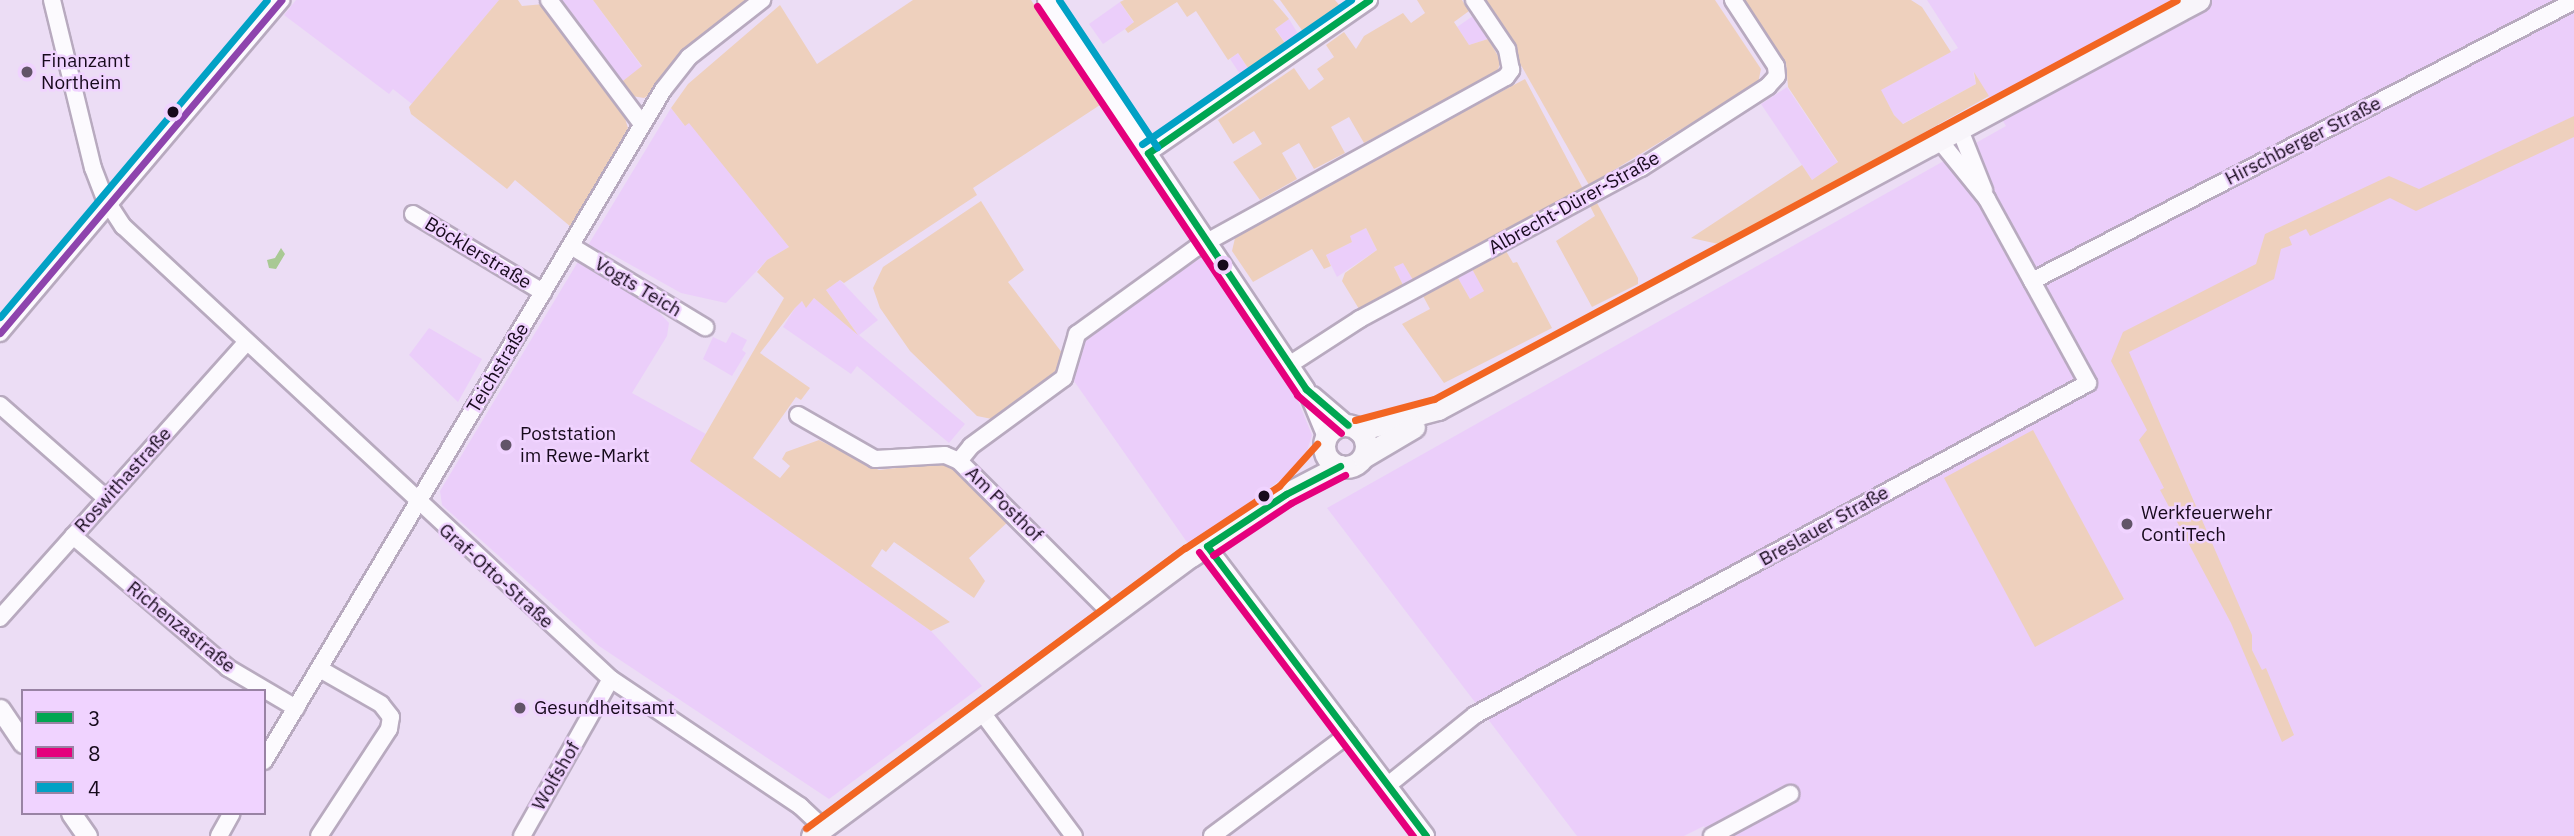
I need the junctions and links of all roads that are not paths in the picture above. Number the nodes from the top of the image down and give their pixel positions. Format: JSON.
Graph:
{"nodes":[{"id":1,"x":52,"y":0,"type":"edge"},
{"id":2,"x":281,"y":0,"type":"edge"},
{"id":3,"x":549,"y":0,"type":"edge"},
{"id":4,"x":762,"y":0,"type":"edge"},
{"id":5,"x":1046,"y":0,"type":"edge"},
{"id":6,"x":1369,"y":0,"type":"edge"},
{"id":7,"x":1474,"y":0,"type":"edge"},
{"id":8,"x":1732,"y":0,"type":"edge"},
{"id":9,"x":2199,"y":0,"type":"edge"},
{"id":10,"x":2574,"y":1,"type":"edge"},
{"id":11,"x":642,"y":124,"type":"junction"},
{"id":12,"x":1961,"y":130,"type":"junction"},
{"id":13,"x":1940,"y":141,"type":"junction"},
{"id":14,"x":1148,"y":153,"type":"junction"},
{"id":15,"x":1987,"y":199,"type":"junction"},
{"id":16,"x":108,"y":205,"type":"junction"},
{"id":17,"x":413,"y":214,"type":"dead end"},
{"id":18,"x":1209,"y":242,"type":"junction"},
{"id":19,"x":571,"y":246,"type":"junction"},
{"id":20,"x":2032,"y":281,"type":"junction"},
{"id":21,"x":543,"y":292,"type":"junction"},
{"id":22,"x":705,"y":327,"type":"dead end"},
{"id":23,"x":0,"y":333,"type":"edge"},
{"id":24,"x":247,"y":342,"type":"junction"},
{"id":25,"x":1289,"y":365,"type":"junction"},
{"id":26,"x":1306,"y":389,"type":"junction"},
{"id":27,"x":0,"y":405,"type":"edge"},
{"id":28,"x":1438,"y":409,"type":"junction"},
{"id":29,"x":798,"y":415,"type":"dead end"},
{"id":30,"x":1353,"y":427,"type":"junction"},
{"id":31,"x":1330,"y":452,"type":"junction"},
{"id":32,"x":1363,"y":457,"type":"junction"},
{"id":33,"x":959,"y":461,"type":"junction"},
{"id":34,"x":107,"y":499,"type":"junction"},
{"id":35,"x":417,"y":503,"type":"junction"},
{"id":36,"x":73,"y":537,"type":"junction"},
{"id":37,"x":1207,"y":546,"type":"junction"},
{"id":38,"x":1112,"y":614,"type":"junction"},
{"id":39,"x":0,"y":618,"type":"edge"},
{"id":40,"x":320,"y":669,"type":"junction"},
{"id":41,"x":611,"y":679,"type":"junction"},
{"id":42,"x":266,"y":689,"type":"edge"},
{"id":43,"x":266,"y":689,"type":"edge"},
{"id":44,"x":296,"y":708,"type":"junction"},
{"id":45,"x":0,"y":709,"type":"edge"},
{"id":46,"x":981,"y":711,"type":"junction"},
{"id":47,"x":1349,"y":733,"type":"junction"},
{"id":48,"x":21,"y":740,"type":"edge"},
{"id":49,"x":266,"y":758,"type":"edge"},
{"id":50,"x":1388,"y":785,"type":"junction"},
{"id":51,"x":1790,"y":793,"type":"dead end"},
{"id":52,"x":72,"y":815,"type":"edge"},
{"id":53,"x":231,"y":815,"type":"edge"},
{"id":54,"x":818,"y":832,"type":"edge"},
{"id":55,"x":87,"y":836,"type":"edge"},
{"id":56,"x":219,"y":836,"type":"edge"},
{"id":57,"x":318,"y":836,"type":"edge"},
{"id":58,"x":522,"y":836,"type":"edge"},
{"id":59,"x":1074,"y":836,"type":"edge"},
{"id":60,"x":1212,"y":836,"type":"edge"},
{"id":61,"x":1426,"y":836,"type":"edge"},
{"id":62,"x":1712,"y":836,"type":"edge"}],
"edges":[{"from":1,"to":16,"type":"street","name":"Graf-Otto-Straße"},
{"from":2,"to":16,"type":"street"},
{"from":3,"to":11,"type":"street"},
{"from":4,"to":11,"type":"street","name":"Teichstraße"},
{"from":5,"to":14,"type":"street"},
{"from":6,"to":14,"type":"street"},
{"from":7,"to":18,"type":"street"},
{"from":8,"to":25,"type":"street","name":"Albrecht-Dürer-Straße"},
{"from":9,"to":12,"type":"main road"},
{"from":10,"to":20,"type":"street","name":"Hirschberger Straße"},
{"from":11,"to":19,"type":"street","name":"Teichstraße"},
{"from":12,"to":13,"type":"main road"},
{"from":12,"to":15,"type":"street","name":"Breslauer Straße"},
{"from":13,"to":15,"type":"street","name":"Breslauer Straße"},
{"from":13,"to":28,"type":"main road"},
{"from":14,"to":18,"type":"street"},
{"from":15,"to":20,"type":"street","name":"Breslauer Straße"},
{"from":16,"to":23,"type":"street"},
{"from":16,"to":24,"type":"street","name":"Graf-Otto-Straße"},
{"from":17,"to":21,"type":"street","name":"Böcklerstraße"},
{"from":18,"to":25,"type":"street"},
{"from":18,"to":33,"type":"street"},
{"from":19,"to":21,"type":"street","name":"Teichstraße"},
{"from":19,"to":22,"type":"street","name":"Vogts Teich"},
{"from":20,"to":50,"type":"street","name":"Breslauer Straße"},
{"from":21,"to":35,"type":"street","name":"Teichstraße"},
{"from":24,"to":34,"type":"street","name":"Roswithastraße"},
{"from":24,"to":35,"type":"street","name":"Graf-Otto-Straße"},
{"from":25,"to":26,"type":"street"},
{"from":26,"to":30,"type":"street"},
{"from":26,"to":31,"type":"street"},
{"from":27,"to":34,"type":"street"},
{"from":28,"to":30,"type":"main road"},
{"from":28,"to":32,"type":"main road"},
{"from":29,"to":33,"type":"street","name":"Am Posthof"},
{"from":30,"to":31,"type":"main road"},
{"from":30,"to":32,"type":"main road"},
{"from":31,"to":32,"type":"main road"},
{"from":31,"to":37,"type":"main road"},
{"from":33,"to":38,"type":"street","name":"Am Posthof"},
{"from":34,"to":36,"type":"street","name":"Roswithastraße"},
{"from":35,"to":40,"type":"street","name":"Teichstraße"},
{"from":35,"to":41,"type":"street","name":"Graf-Otto-Straße"},
{"from":36,"to":39,"type":"street","name":"Roswithastraße"},
{"from":36,"to":42,"type":"street","name":"Richenzastraße"},
{"from":37,"to":38,"type":"main road"},
{"from":37,"to":47,"type":"street"},
{"from":38,"to":46,"type":"main road"},
{"from":40,"to":44,"type":"street","name":"Teichstraße"},
{"from":40,"to":57,"type":"street"},
{"from":41,"to":54,"type":"street","name":"Graf-Otto-Straße"},
{"from":41,"to":58,"type":"street","name":"Wolfshof"},
{"from":43,"to":44,"type":"street","name":"Richenzastraße"},
{"from":44,"to":49,"type":"street","name":"Teichstraße"},
{"from":45,"to":48,"type":"street"},
{"from":46,"to":54,"type":"main road"},
{"from":46,"to":59,"type":"street"},
{"from":47,"to":50,"type":"street"},
{"from":47,"to":60,"type":"street"},
{"from":50,"to":61,"type":"street"},
{"from":51,"to":62,"type":"street"},
{"from":52,"to":55,"type":"street"},
{"from":53,"to":56,"type":"street"}]}
